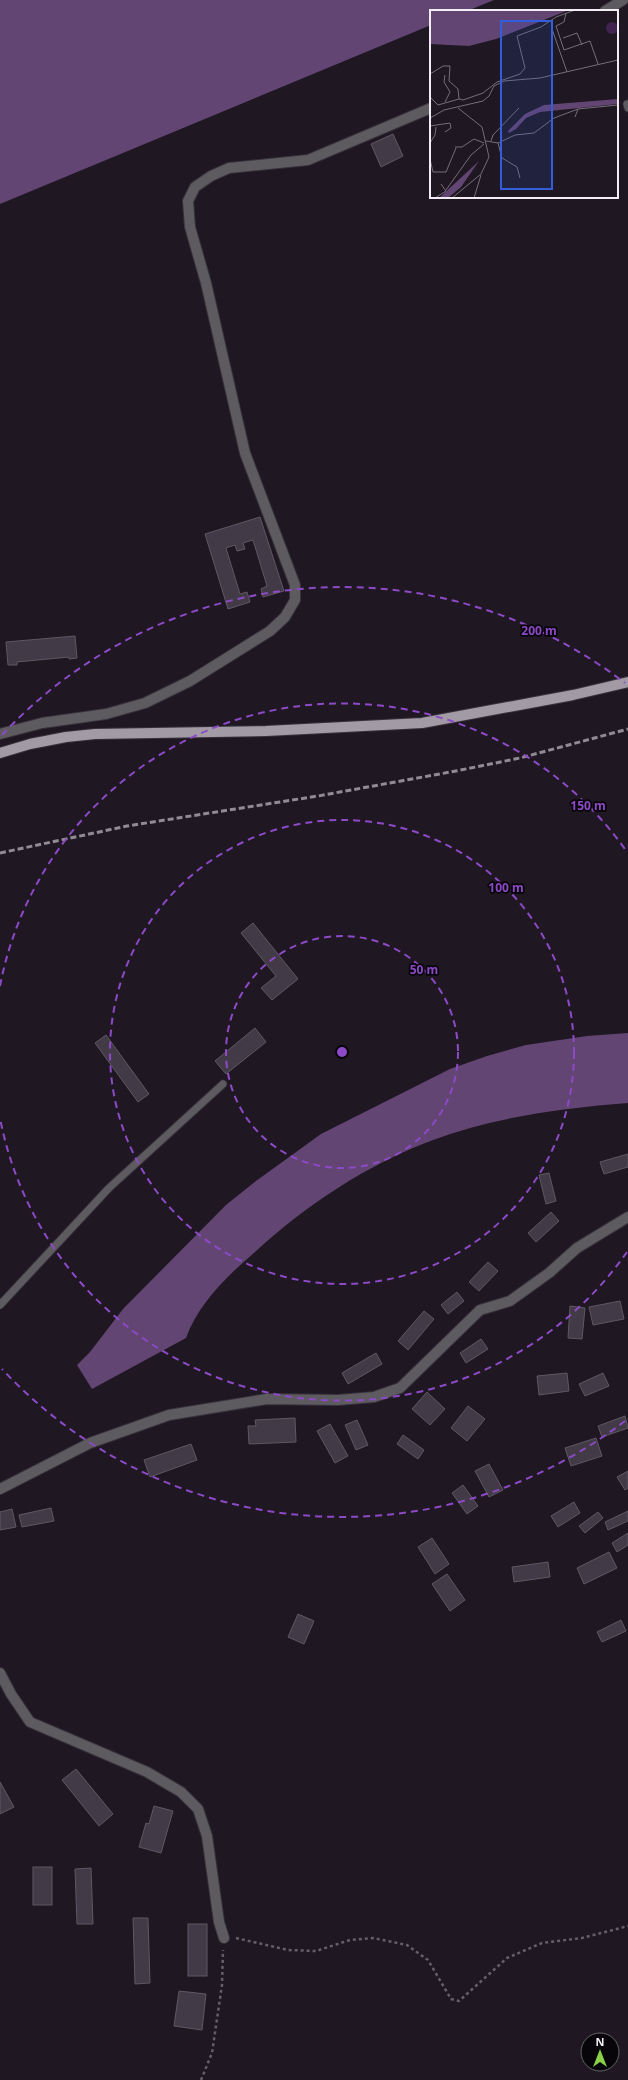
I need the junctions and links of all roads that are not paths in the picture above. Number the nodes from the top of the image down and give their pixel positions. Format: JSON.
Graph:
{"nodes":[{"id":1,"x":623,"y":0,"type":"edge"},
{"id":2,"x":607,"y":10,"type":"edge"},
{"id":3,"x":430,"y":108,"type":"edge"},
{"id":4,"x":628,"y":682,"type":"edge"},
{"id":5,"x":0,"y":734,"type":"edge"},
{"id":6,"x":0,"y":753,"type":"edge"},
{"id":7,"x":223,"y":1084,"type":"dead end"},
{"id":8,"x":628,"y":1217,"type":"edge"},
{"id":9,"x":0,"y":1304,"type":"edge"},
{"id":10,"x":0,"y":1489,"type":"edge"},
{"id":11,"x":0,"y":1673,"type":"edge"},
{"id":12,"x":224,"y":1938,"type":"road end"}],
"edges":[{"from":1,"to":2,"type":"street"},
{"from":3,"to":5,"type":"street"},
{"from":4,"to":6,"type":"main road"},
{"from":7,"to":9,"type":"lane"},
{"from":8,"to":10,"type":"street"},
{"from":11,"to":12,"type":"street"}]}
